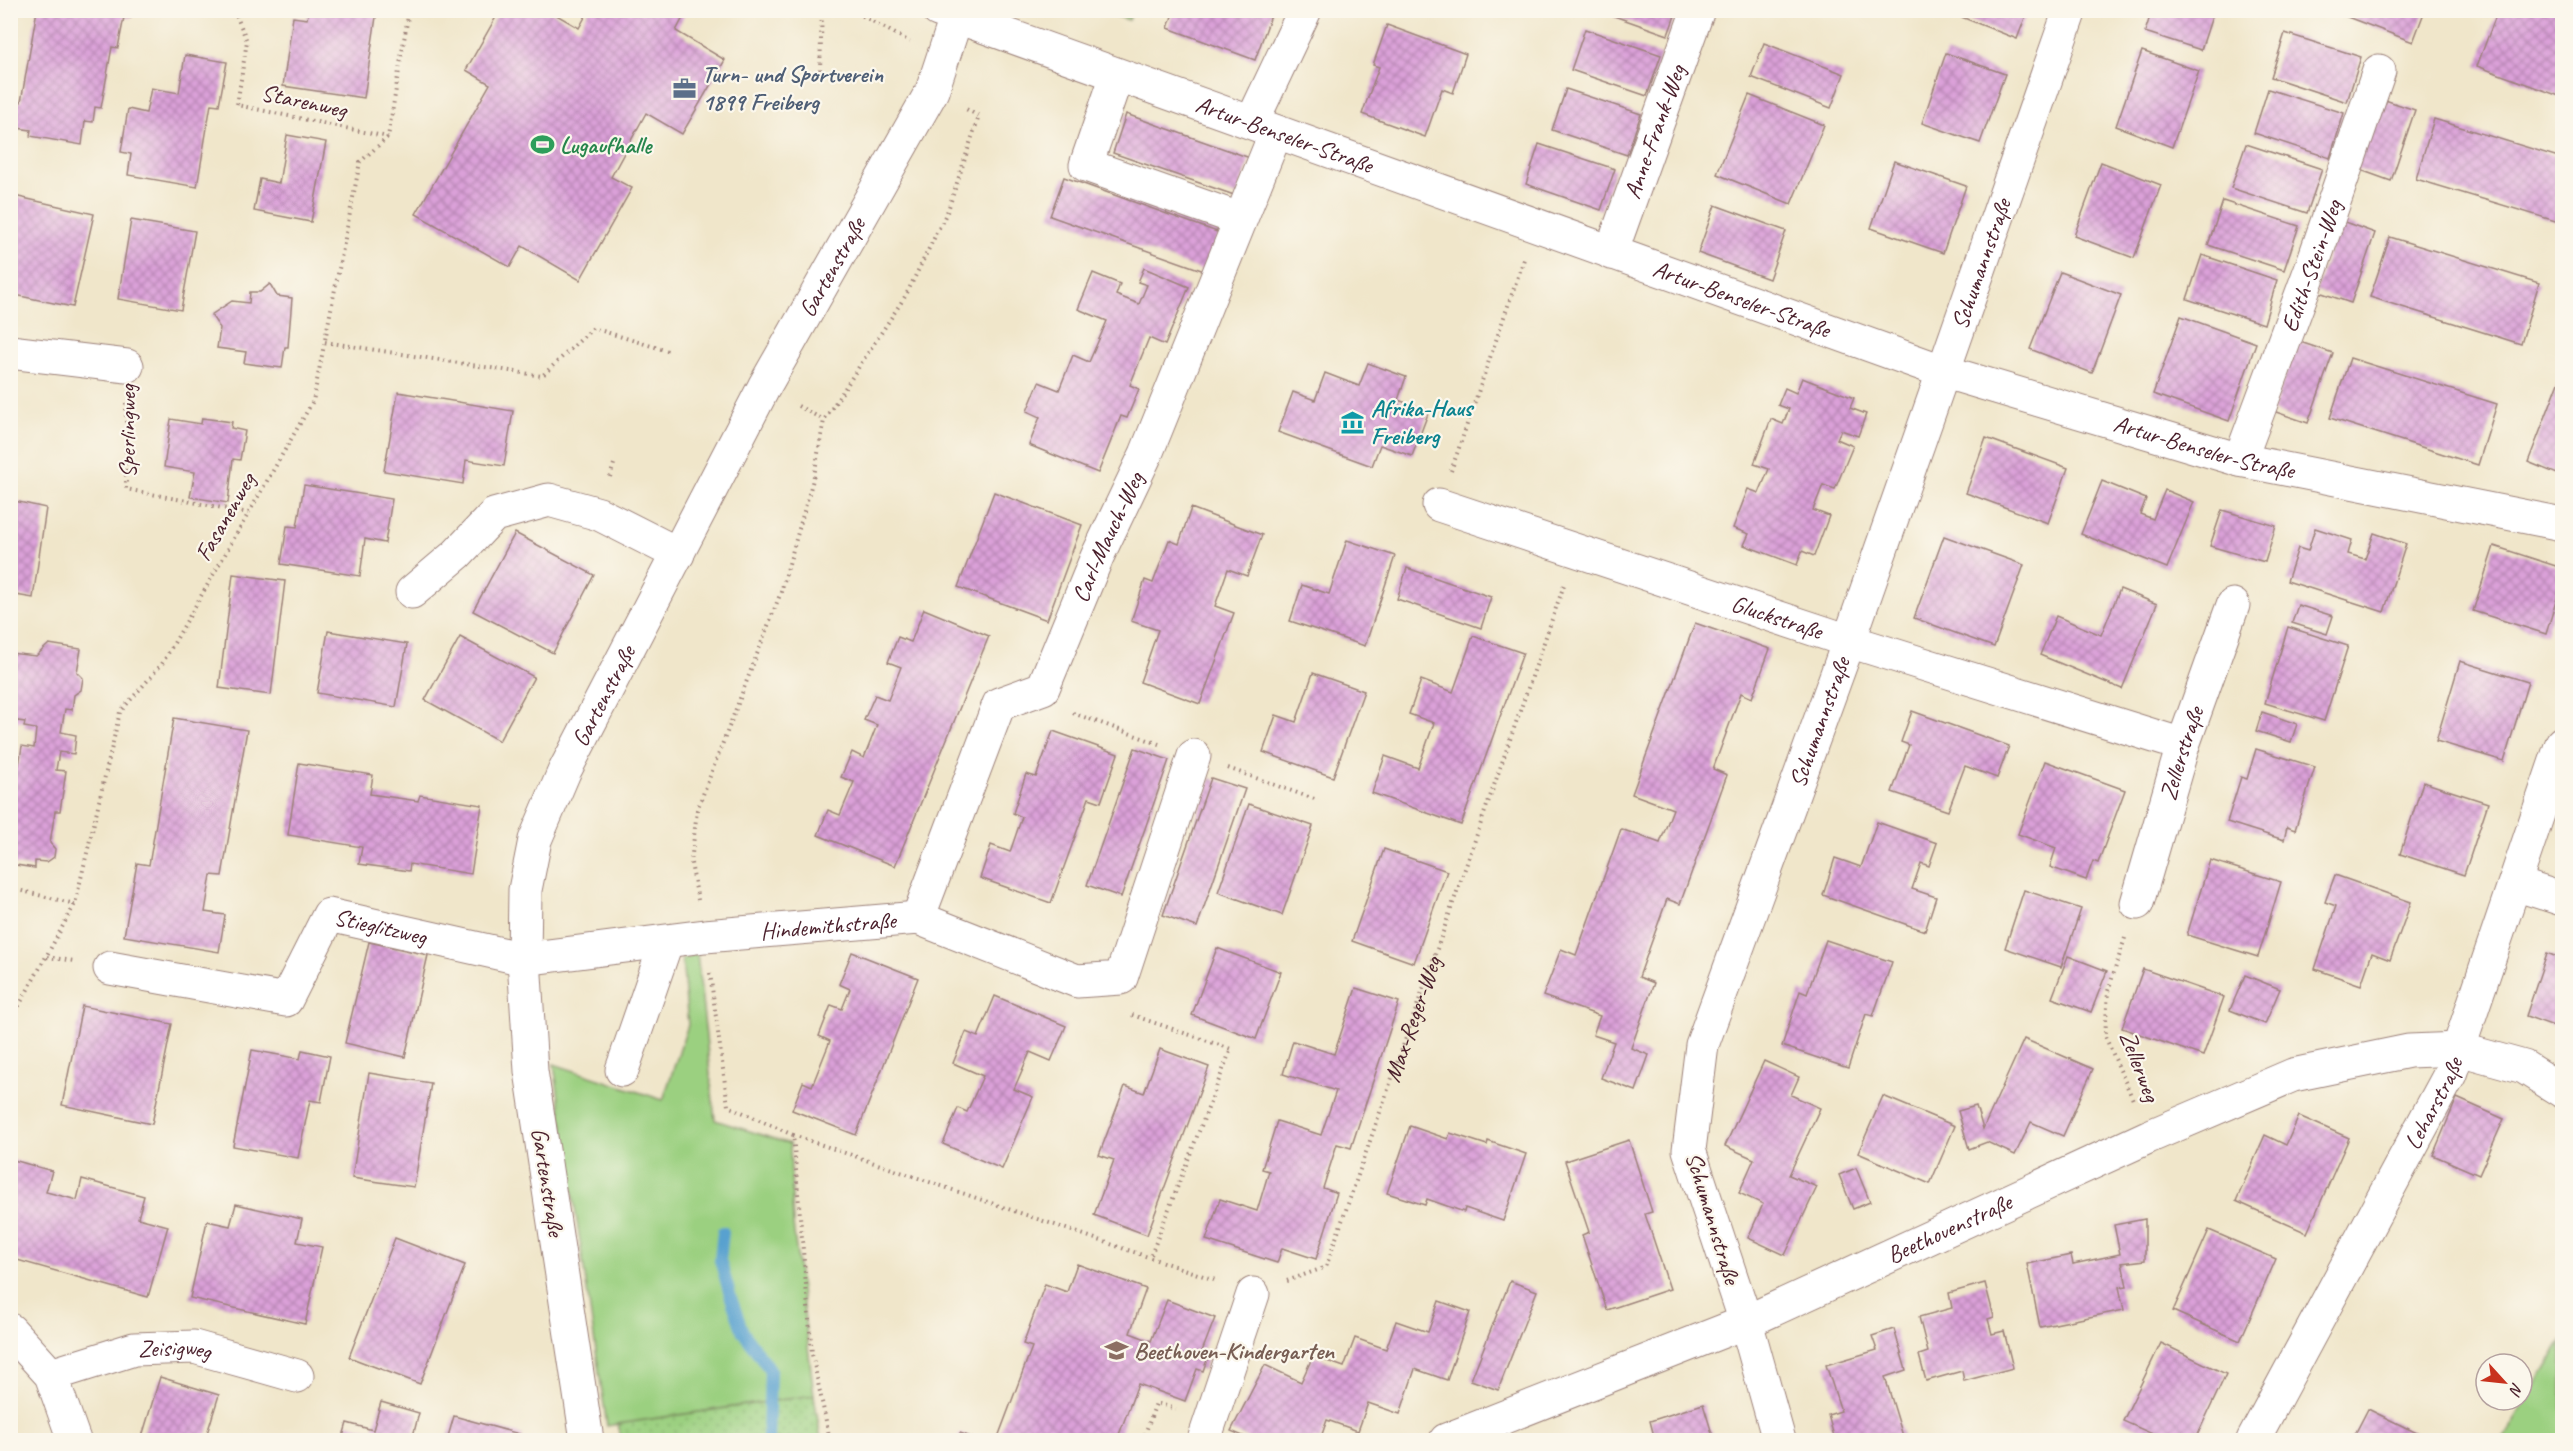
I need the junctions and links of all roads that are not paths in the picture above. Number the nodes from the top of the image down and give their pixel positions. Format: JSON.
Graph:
{"nodes":[{"id":1,"x":1305,"y":10,"type":"edge"},
{"id":2,"x":1698,"y":10,"type":"edge"},
{"id":3,"x":2070,"y":10,"type":"edge"},
{"id":4,"x":947,"y":14,"type":"edge"},
{"id":5,"x":2379,"y":71,"type":"dead end"},
{"id":6,"x":1117,"y":75,"type":"junction"},
{"id":7,"x":1264,"y":127,"type":"junction"},
{"id":8,"x":1225,"y":214,"type":"dead end"},
{"id":9,"x":1611,"y":253,"type":"junction"},
{"id":10,"x":10,"y":352,"type":"edge"},
{"id":11,"x":127,"y":366,"type":"road end"},
{"id":12,"x":1942,"y":370,"type":"junction"},
{"id":13,"x":2240,"y":460,"type":"junction"},
{"id":14,"x":1439,"y":505,"type":"road end"},
{"id":15,"x":2562,"y":524,"type":"edge"},
{"id":16,"x":678,"y":554,"type":"junction"},
{"id":17,"x":412,"y":592,"type":"dead end"},
{"id":18,"x":2233,"y":605,"type":"dead end"},
{"id":19,"x":1849,"y":641,"type":"junction"},
{"id":20,"x":2562,"y":743,"type":"edge"},
{"id":21,"x":2183,"y":745,"type":"junction"},
{"id":22,"x":1194,"y":756,"type":"dead end"},
{"id":23,"x":2515,"y":885,"type":"junction"},
{"id":24,"x":2562,"y":899,"type":"edge"},
{"id":25,"x":2137,"y":903,"type":"road end"},
{"id":26,"x":918,"y":918,"type":"junction"},
{"id":27,"x":666,"y":942,"type":"junction"},
{"id":28,"x":524,"y":959,"type":"junction"},
{"id":29,"x":110,"y":968,"type":"dead end"},
{"id":30,"x":2459,"y":1049,"type":"junction"},
{"id":31,"x":622,"y":1070,"type":"dead end"},
{"id":32,"x":2562,"y":1091,"type":"edge"},
{"id":33,"x":1253,"y":1294,"type":"road end"},
{"id":34,"x":1746,"y":1322,"type":"junction"},
{"id":35,"x":10,"y":1330,"type":"edge"},
{"id":36,"x":51,"y":1375,"type":"junction"},
{"id":37,"x":297,"y":1376,"type":"dead end"},
{"id":38,"x":74,"y":1440,"type":"edge"},
{"id":39,"x":587,"y":1440,"type":"edge"},
{"id":40,"x":1204,"y":1440,"type":"edge"},
{"id":41,"x":1446,"y":1440,"type":"edge"},
{"id":42,"x":1779,"y":1440,"type":"edge"},
{"id":43,"x":2253,"y":1440,"type":"edge"}],
"edges":[{"from":1,"to":7,"type":"street","name":"Carl-Mauch-Weg"},
{"from":2,"to":9,"type":"street","name":"Anne-Frank-Weg"},
{"from":3,"to":12,"type":"street","name":"Schumannstraße"},
{"from":4,"to":6,"type":"street","name":"Artur-Benseler-Straße"},
{"from":4,"to":16,"type":"street","name":"Gartenstraße"},
{"from":5,"to":13,"type":"street","name":"Edith-Stein-Weg"},
{"from":6,"to":7,"type":"street","name":"Artur-Benseler-Straße"},
{"from":6,"to":8,"type":"street"},
{"from":7,"to":9,"type":"street","name":"Artur-Benseler-Straße"},
{"from":7,"to":26,"type":"street","name":"Carl-Mauch-Weg"},
{"from":9,"to":12,"type":"street","name":"Artur-Benseler-Straße"},
{"from":10,"to":11,"type":"street","name":"Sperlingweg"},
{"from":12,"to":13,"type":"street","name":"Artur-Benseler-Straße"},
{"from":12,"to":19,"type":"street","name":"Schumannstraße"},
{"from":13,"to":15,"type":"street","name":"Artur-Benseler-Straße"},
{"from":14,"to":19,"type":"street","name":"Gluckstraße"},
{"from":16,"to":17,"type":"street"},
{"from":16,"to":28,"type":"street","name":"Gartenstraße"},
{"from":18,"to":21,"type":"street","name":"Zellerstraße"},
{"from":19,"to":21,"type":"street","name":"Gluckstraße"},
{"from":19,"to":34,"type":"street","name":"Schumannstraße"},
{"from":20,"to":23,"type":"street","name":"Leharstraße"},
{"from":21,"to":25,"type":"street","name":"Zellerstraße"},
{"from":22,"to":26,"type":"street","name":"Hindemithstraße"},
{"from":23,"to":24,"type":"street"},
{"from":23,"to":30,"type":"street","name":"Leharstraße"},
{"from":26,"to":27,"type":"street","name":"Hindemithstraße"},
{"from":27,"to":28,"type":"street","name":"Hindemithstraße"},
{"from":27,"to":31,"type":"street"},
{"from":28,"to":29,"type":"street","name":"Stieglitzweg"},
{"from":28,"to":39,"type":"street","name":"Gartenstraße"},
{"from":30,"to":32,"type":"street","name":"Beethovenstraße"},
{"from":30,"to":34,"type":"street","name":"Beethovenstraße"},
{"from":30,"to":43,"type":"street","name":"Leharstraße"},
{"from":33,"to":40,"type":"street"},
{"from":34,"to":41,"type":"street","name":"Beethovenstraße"},
{"from":34,"to":42,"type":"street","name":"Schumannstraße"},
{"from":35,"to":36,"type":"street"},
{"from":36,"to":37,"type":"street","name":"Zeisigweg"},
{"from":36,"to":38,"type":"street"}]}
